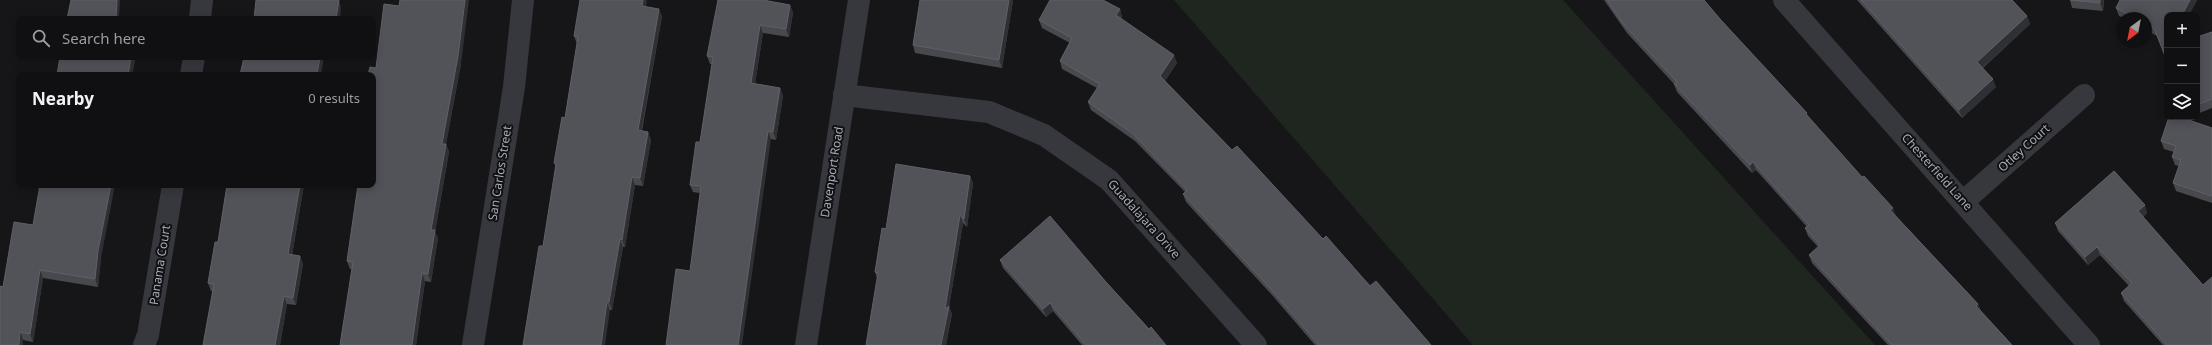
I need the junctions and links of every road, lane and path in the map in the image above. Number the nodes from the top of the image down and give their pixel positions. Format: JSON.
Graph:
{"nodes":[{"id":1,"x":202,"y":0,"type":"edge"},
{"id":2,"x":523,"y":0,"type":"edge"},
{"id":3,"x":859,"y":0,"type":"edge"},
{"id":4,"x":1784,"y":0,"type":"edge"},
{"id":5,"x":200,"y":16,"type":"edge"},
{"id":6,"x":194,"y":60,"type":"edge"},
{"id":7,"x":192,"y":72,"type":"edge"},
{"id":8,"x":2084,"y":94,"type":"dead end"},
{"id":9,"x":844,"y":95,"type":"junction"},
{"id":10,"x":172,"y":188,"type":"edge"},
{"id":11,"x":1964,"y":202,"type":"junction"},
{"id":12,"x":144,"y":345,"type":"edge"},
{"id":13,"x":473,"y":345,"type":"edge"},
{"id":14,"x":806,"y":345,"type":"edge"},
{"id":15,"x":1256,"y":345,"type":"edge"},
{"id":16,"x":2090,"y":345,"type":"edge"}],
"edges":[{"from":1,"to":5,"type":"street"},
{"from":2,"to":13,"type":"street","name":"San Carlos Street"},
{"from":3,"to":9,"type":"street","name":"Davenport Road"},
{"from":4,"to":11,"type":"street","name":"Chesterfield Lane"},
{"from":6,"to":7,"type":"street"},
{"from":8,"to":11,"type":"street","name":"Otley Court"},
{"from":9,"to":14,"type":"street","name":"Davenport Road"},
{"from":9,"to":15,"type":"street","name":"Guadalajara Drive"},
{"from":10,"to":12,"type":"street","name":"Panama Court"},
{"from":11,"to":16,"type":"street","name":"Chesterfield Lane"}]}
